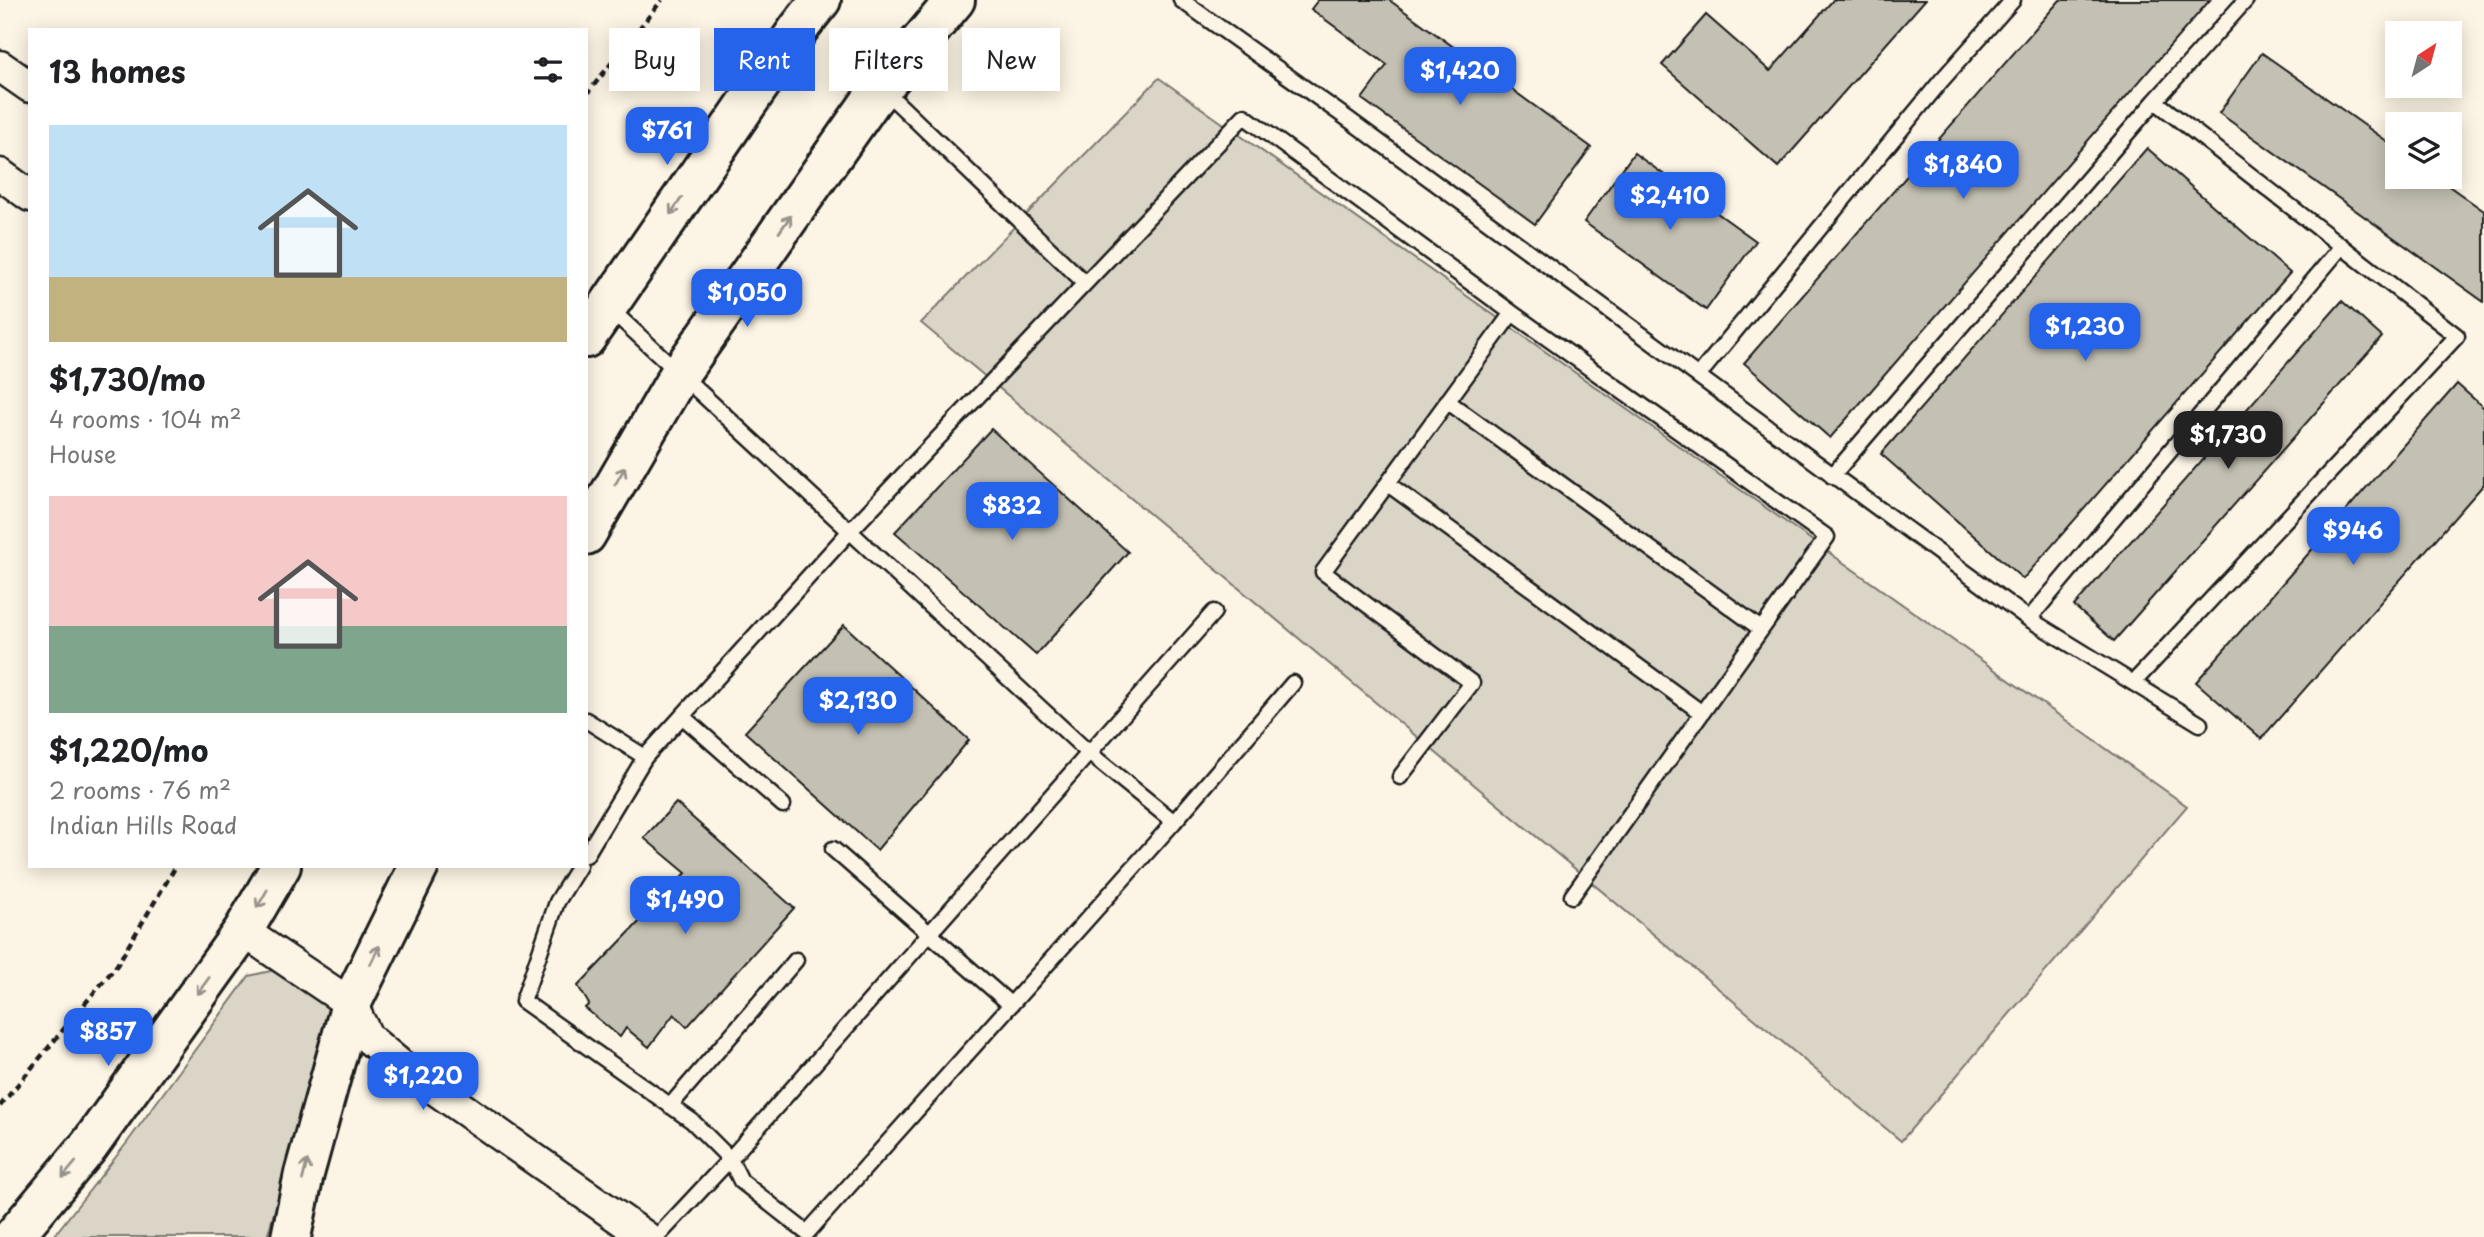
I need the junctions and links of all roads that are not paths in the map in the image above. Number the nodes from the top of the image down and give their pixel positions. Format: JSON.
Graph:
{"nodes":[{"id":1,"x":821,"y":0,"type":"edge"},
{"id":2,"x":955,"y":0,"type":"edge"},
{"id":3,"x":1181,"y":0,"type":"edge"},
{"id":4,"x":2013,"y":0,"type":"edge"},
{"id":5,"x":2245,"y":0,"type":"edge"},
{"id":6,"x":932,"y":28,"type":"edge"},
{"id":7,"x":0,"y":66,"type":"edge"},
{"id":8,"x":28,"y":86,"type":"edge"},
{"id":9,"x":880,"y":91,"type":"edge"},
{"id":10,"x":885,"y":91,"type":"edge"},
{"id":11,"x":2155,"y":101,"type":"junction"},
{"id":12,"x":0,"y":174,"type":"edge"},
{"id":13,"x":28,"y":195,"type":"edge"},
{"id":14,"x":2342,"y":246,"type":"junction"},
{"id":15,"x":1085,"y":283,"type":"junction"},
{"id":16,"x":607,"y":306,"type":"junction"},
{"id":17,"x":1512,"y":313,"type":"junction"},
{"id":18,"x":588,"y":335,"type":"edge"},
{"id":19,"x":680,"y":373,"type":"junction"},
{"id":20,"x":1698,"y":376,"type":"junction"},
{"id":21,"x":1447,"y":401,"type":"junction"},
{"id":22,"x":1832,"y":476,"type":"junction"},
{"id":23,"x":1388,"y":484,"type":"junction"},
{"id":24,"x":850,"y":531,"type":"junction"},
{"id":25,"x":588,"y":532,"type":"edge"},
{"id":26,"x":1214,"y":612,"type":"dead end"},
{"id":27,"x":2029,"y":619,"type":"junction"},
{"id":28,"x":1761,"y":629,"type":"junction"},
{"id":29,"x":1293,"y":683,"type":"dead end"},
{"id":30,"x":2133,"y":683,"type":"junction"},
{"id":31,"x":1702,"y":713,"type":"junction"},
{"id":32,"x":682,"y":716,"type":"junction"},
{"id":33,"x":588,"y":721,"type":"edge"},
{"id":34,"x":2200,"y":724,"type":"dead end"},
{"id":35,"x":1089,"y":752,"type":"junction"},
{"id":36,"x":645,"y":757,"type":"junction"},
{"id":37,"x":1401,"y":777,"type":"dead end"},
{"id":38,"x":783,"y":805,"type":"dead end"},
{"id":39,"x":1174,"y":822,"type":"junction"},
{"id":40,"x":832,"y":849,"type":"dead end"},
{"id":41,"x":588,"y":852,"type":"edge"},
{"id":42,"x":280,"y":868,"type":"edge"},
{"id":43,"x":418,"y":868,"type":"edge"},
{"id":44,"x":578,"y":868,"type":"edge"},
{"id":45,"x":1572,"y":896,"type":"dead end"},
{"id":46,"x":243,"y":931,"type":"junction"},
{"id":47,"x":929,"y":933,"type":"junction"},
{"id":48,"x":796,"y":960,"type":"dead end"},
{"id":49,"x":351,"y":1004,"type":"junction"},
{"id":50,"x":1011,"y":1005,"type":"junction"},
{"id":51,"x":670,"y":1106,"type":"junction"},
{"id":52,"x":730,"y":1159,"type":"junction"},
{"id":53,"x":13,"y":1237,"type":"edge"},
{"id":54,"x":291,"y":1237,"type":"edge"},
{"id":55,"x":646,"y":1237,"type":"edge"},
{"id":56,"x":657,"y":1237,"type":"edge"}],
"edges":[{"from":1,"to":16,"type":"main road","one_way":true},
{"from":2,"to":6,"type":"main road"},
{"from":3,"to":20,"type":"lane"},
{"from":4,"to":20,"type":"lane"},
{"from":5,"to":11,"type":"lane"},
{"from":7,"to":8,"type":"street"},
{"from":19,"to":9,"type":"main road","one_way":true},
{"from":10,"to":15,"type":"lane"},
{"from":11,"to":14,"type":"lane"},
{"from":11,"to":22,"type":"lane"},
{"from":12,"to":13,"type":"street"},
{"from":14,"to":27,"type":"lane"},
{"from":14,"to":30,"type":"lane"},
{"from":15,"to":17,"type":"lane"},
{"from":15,"to":24,"type":"lane"},
{"from":16,"to":18,"type":"main road"},
{"from":16,"to":19,"type":"lane"},
{"from":17,"to":21,"type":"lane"},
{"from":17,"to":28,"type":"lane"},
{"from":19,"to":24,"type":"lane"},
{"from":25,"to":19,"type":"main road","one_way":true},
{"from":20,"to":22,"type":"lane"},
{"from":21,"to":23,"type":"lane"},
{"from":21,"to":28,"type":"lane"},
{"from":22,"to":27,"type":"lane"},
{"from":23,"to":31,"type":"lane"},
{"from":23,"to":37,"type":"lane"},
{"from":24,"to":32,"type":"lane"},
{"from":24,"to":35,"type":"lane"},
{"from":26,"to":35,"type":"lane"},
{"from":27,"to":30,"type":"lane"},
{"from":28,"to":31,"type":"lane"},
{"from":29,"to":39,"type":"lane"},
{"from":30,"to":34,"type":"lane"},
{"from":31,"to":45,"type":"lane"},
{"from":32,"to":36,"type":"lane"},
{"from":32,"to":38,"type":"lane"},
{"from":33,"to":36,"type":"lane"},
{"from":35,"to":39,"type":"lane"},
{"from":35,"to":47,"type":"lane"},
{"from":36,"to":41,"type":"lane"},
{"from":39,"to":50,"type":"lane"},
{"from":40,"to":47,"type":"lane"},
{"from":42,"to":46,"type":"main road","one_way":true},
{"from":49,"to":43,"type":"main road","one_way":true},
{"from":44,"to":51,"type":"lane"},
{"from":46,"to":49,"type":"street"},
{"from":46,"to":53,"type":"main road","one_way":true},
{"from":47,"to":50,"type":"lane"},
{"from":47,"to":52,"type":"lane"},
{"from":48,"to":51,"type":"lane"},
{"from":54,"to":49,"type":"main road","one_way":true},
{"from":49,"to":55,"type":"street"},
{"from":50,"to":52,"type":"lane"},
{"from":51,"to":52,"type":"lane"},
{"from":52,"to":56,"type":"lane"}]}
